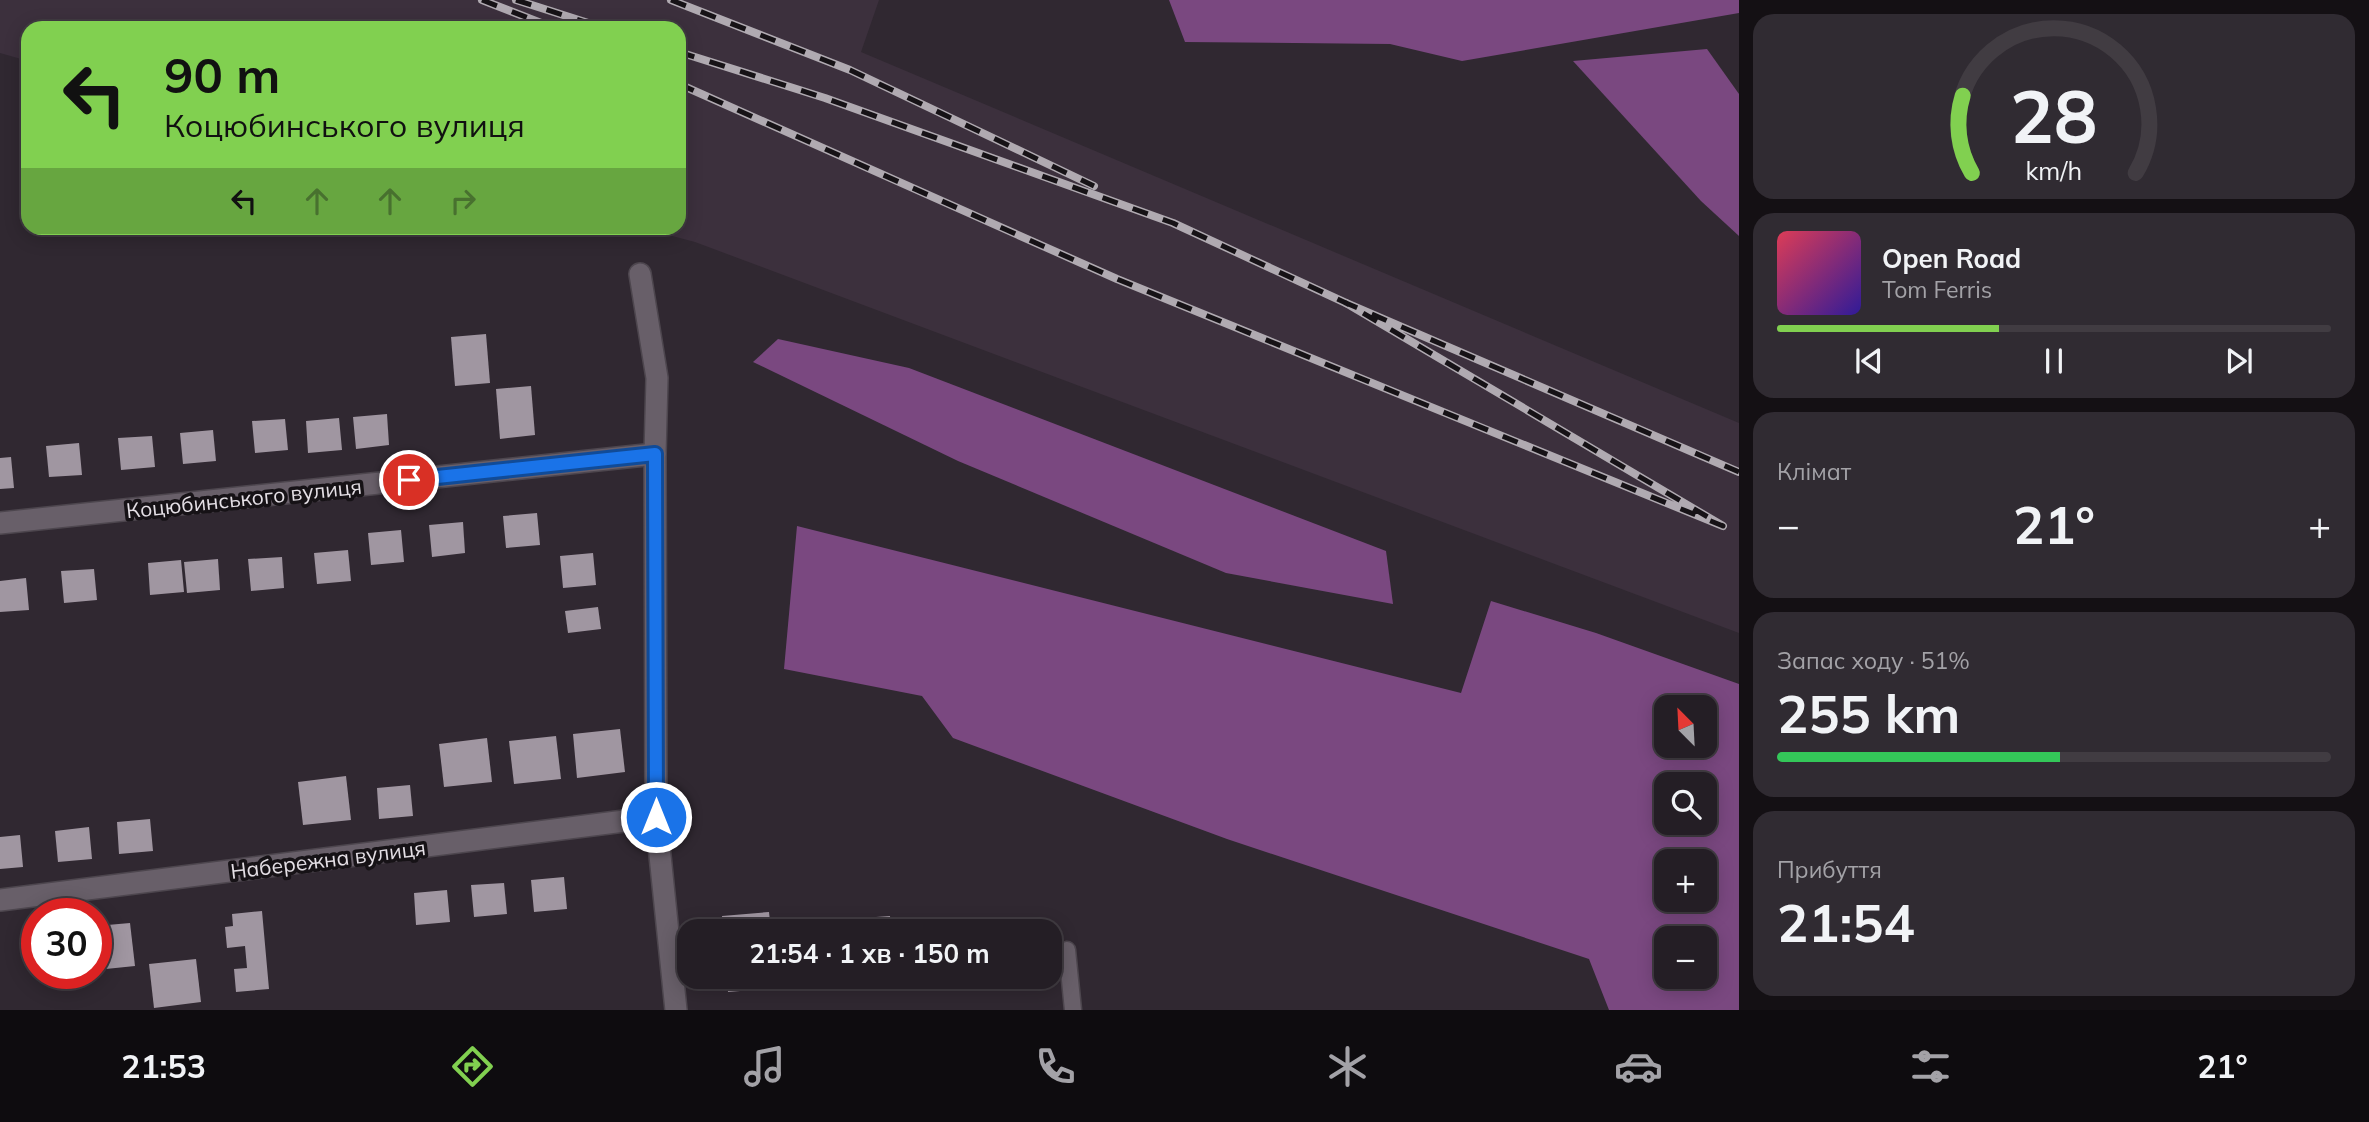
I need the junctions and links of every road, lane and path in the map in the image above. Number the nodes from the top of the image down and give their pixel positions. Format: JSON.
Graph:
{"nodes":[{"id":1,"x":639,"y":274,"type":"dead end"},
{"id":2,"x":655,"y":454,"type":"junction"},
{"id":3,"x":0,"y":523,"type":"edge"},
{"id":4,"x":656,"y":817,"type":"junction"},
{"id":5,"x":0,"y":900,"type":"edge"},
{"id":6,"x":1067,"y":950,"type":"dead end"},
{"id":7,"x":676,"y":1010,"type":"edge"},
{"id":8,"x":1073,"y":1010,"type":"edge"}],
"edges":[{"from":1,"to":2,"type":"street"},
{"from":2,"to":3,"type":"street","name":"Коцюбинського вулиця"},
{"from":2,"to":4,"type":"street"},
{"from":4,"to":5,"type":"street","name":"Набережна вулиця"},
{"from":4,"to":7,"type":"street"},
{"from":6,"to":8,"type":"lane"}]}
